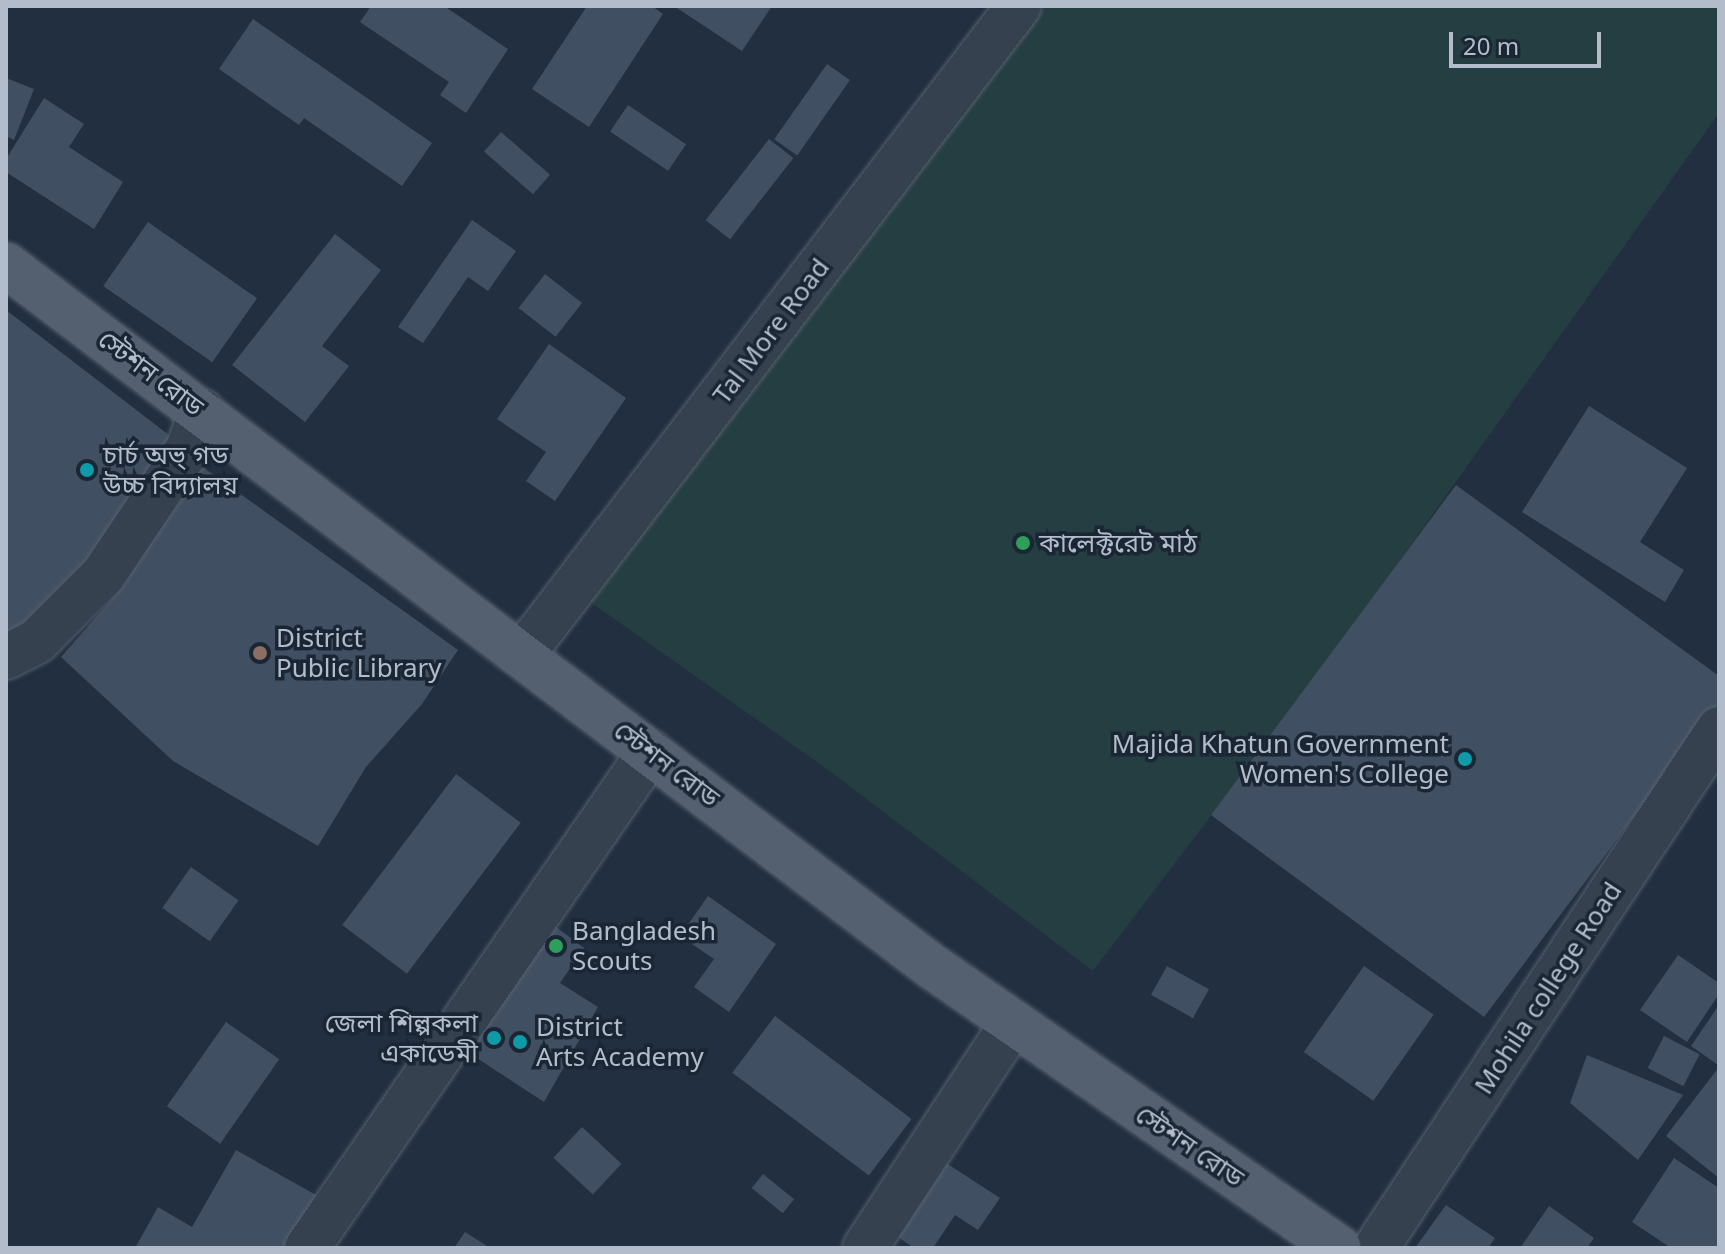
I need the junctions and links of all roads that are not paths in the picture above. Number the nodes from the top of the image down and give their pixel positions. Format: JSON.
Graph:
{"nodes":[{"id":1,"x":1019,"y":6,"type":"edge"},
{"id":2,"x":6,"y":265,"type":"edge"},
{"id":3,"x":202,"y":411,"type":"junction"},
{"id":4,"x":522,"y":655,"type":"junction"},
{"id":5,"x":6,"y":657,"type":"edge"},
{"id":6,"x":1719,"y":729,"type":"edge"},
{"id":7,"x":650,"y":752,"type":"junction"},
{"id":8,"x":1012,"y":1024,"type":"junction"},
{"id":9,"x":307,"y":1248,"type":"edge"},
{"id":10,"x":865,"y":1248,"type":"edge"},
{"id":11,"x":1339,"y":1248,"type":"edge"},
{"id":12,"x":1376,"y":1248,"type":"edge"}],
"edges":[{"from":1,"to":4,"type":"street","name":"Tal More Road"},
{"from":2,"to":3,"type":"main road","name":"স্টেশন রোড"},
{"from":3,"to":4,"type":"main road","name":"স্টেশন রোড"},
{"from":3,"to":5,"type":"street"},
{"from":4,"to":7,"type":"main road","name":"স্টেশন রোড"},
{"from":6,"to":12,"type":"street","name":"Mohila college Road"},
{"from":7,"to":8,"type":"main road","name":"স্টেশন রোড"},
{"from":7,"to":9,"type":"street"},
{"from":8,"to":10,"type":"street"},
{"from":8,"to":11,"type":"main road","name":"স্টেশন রোড"}]}
